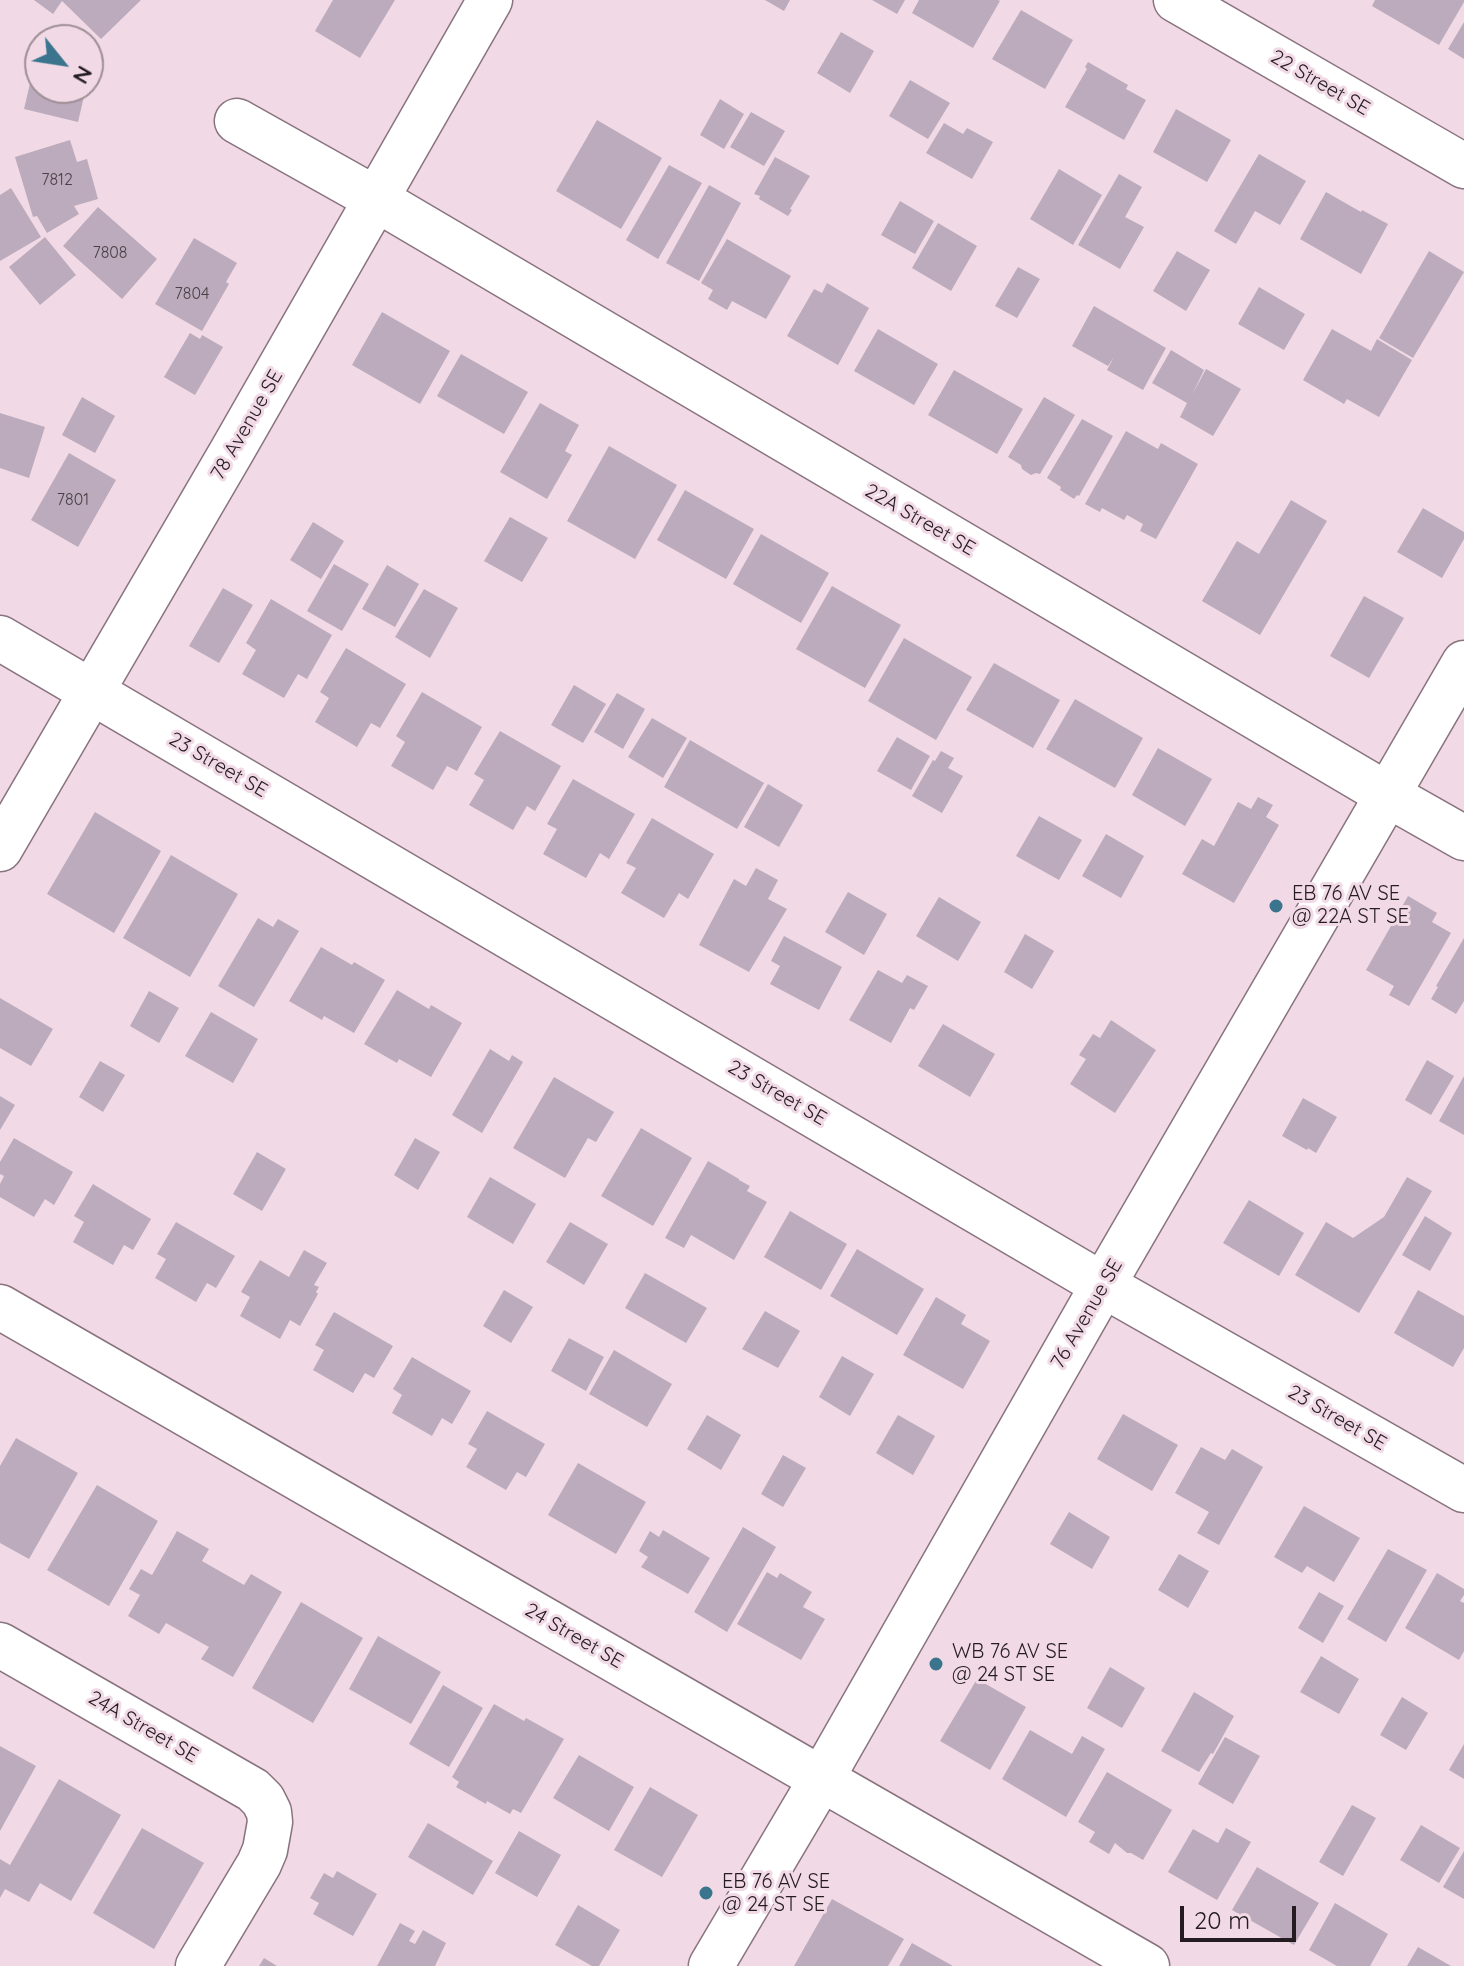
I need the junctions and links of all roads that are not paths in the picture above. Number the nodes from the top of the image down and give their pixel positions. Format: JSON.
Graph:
{"nodes":[{"id":1,"x":490,"y":0,"type":"edge"},
{"id":2,"x":1176,"y":0,"type":"edge"},
{"id":3,"x":237,"y":121,"type":"dead end"},
{"id":4,"x":1464,"y":166,"type":"edge"},
{"id":5,"x":376,"y":199,"type":"junction"},
{"id":6,"x":0,"y":638,"type":"edge"},
{"id":7,"x":1464,"y":663,"type":"edge"},
{"id":8,"x":92,"y":691,"type":"junction"},
{"id":9,"x":1388,"y":795,"type":"junction"},
{"id":10,"x":1464,"y":838,"type":"edge"},
{"id":11,"x":0,"y":849,"type":"edge"},
{"id":12,"x":1103,"y":1285,"type":"junction"},
{"id":13,"x":0,"y":1307,"type":"edge"},
{"id":14,"x":1464,"y":1490,"type":"edge"},
{"id":15,"x":0,"y":1645,"type":"edge"},
{"id":16,"x":822,"y":1778,"type":"junction"},
{"id":17,"x":198,"y":1966,"type":"edge"},
{"id":18,"x":711,"y":1966,"type":"edge"},
{"id":19,"x":1147,"y":1966,"type":"edge"}],
"edges":[{"from":1,"to":5,"type":"street","name":"78 Avenue SE"},
{"from":2,"to":4,"type":"street","name":"22 Street SE"},
{"from":3,"to":5,"type":"street","name":"22A Street SE"},
{"from":5,"to":8,"type":"street","name":"78 Avenue SE"},
{"from":5,"to":9,"type":"street","name":"22A Street SE"},
{"from":6,"to":8,"type":"street","name":"23 Street SE"},
{"from":7,"to":9,"type":"street","name":"76 Avenue SE"},
{"from":8,"to":11,"type":"street","name":"78 Avenue SE"},
{"from":8,"to":12,"type":"street","name":"23 Street SE"},
{"from":9,"to":10,"type":"street","name":"22A Street SE"},
{"from":9,"to":12,"type":"street","name":"76 Avenue SE"},
{"from":12,"to":14,"type":"street","name":"23 Street SE"},
{"from":12,"to":16,"type":"street","name":"76 Avenue SE"},
{"from":13,"to":16,"type":"street","name":"24 Street SE"},
{"from":15,"to":17,"type":"street","name":"24A Street SE"},
{"from":16,"to":18,"type":"street","name":"76 Avenue SE"},
{"from":16,"to":19,"type":"street","name":"24 Street SE"}]}
